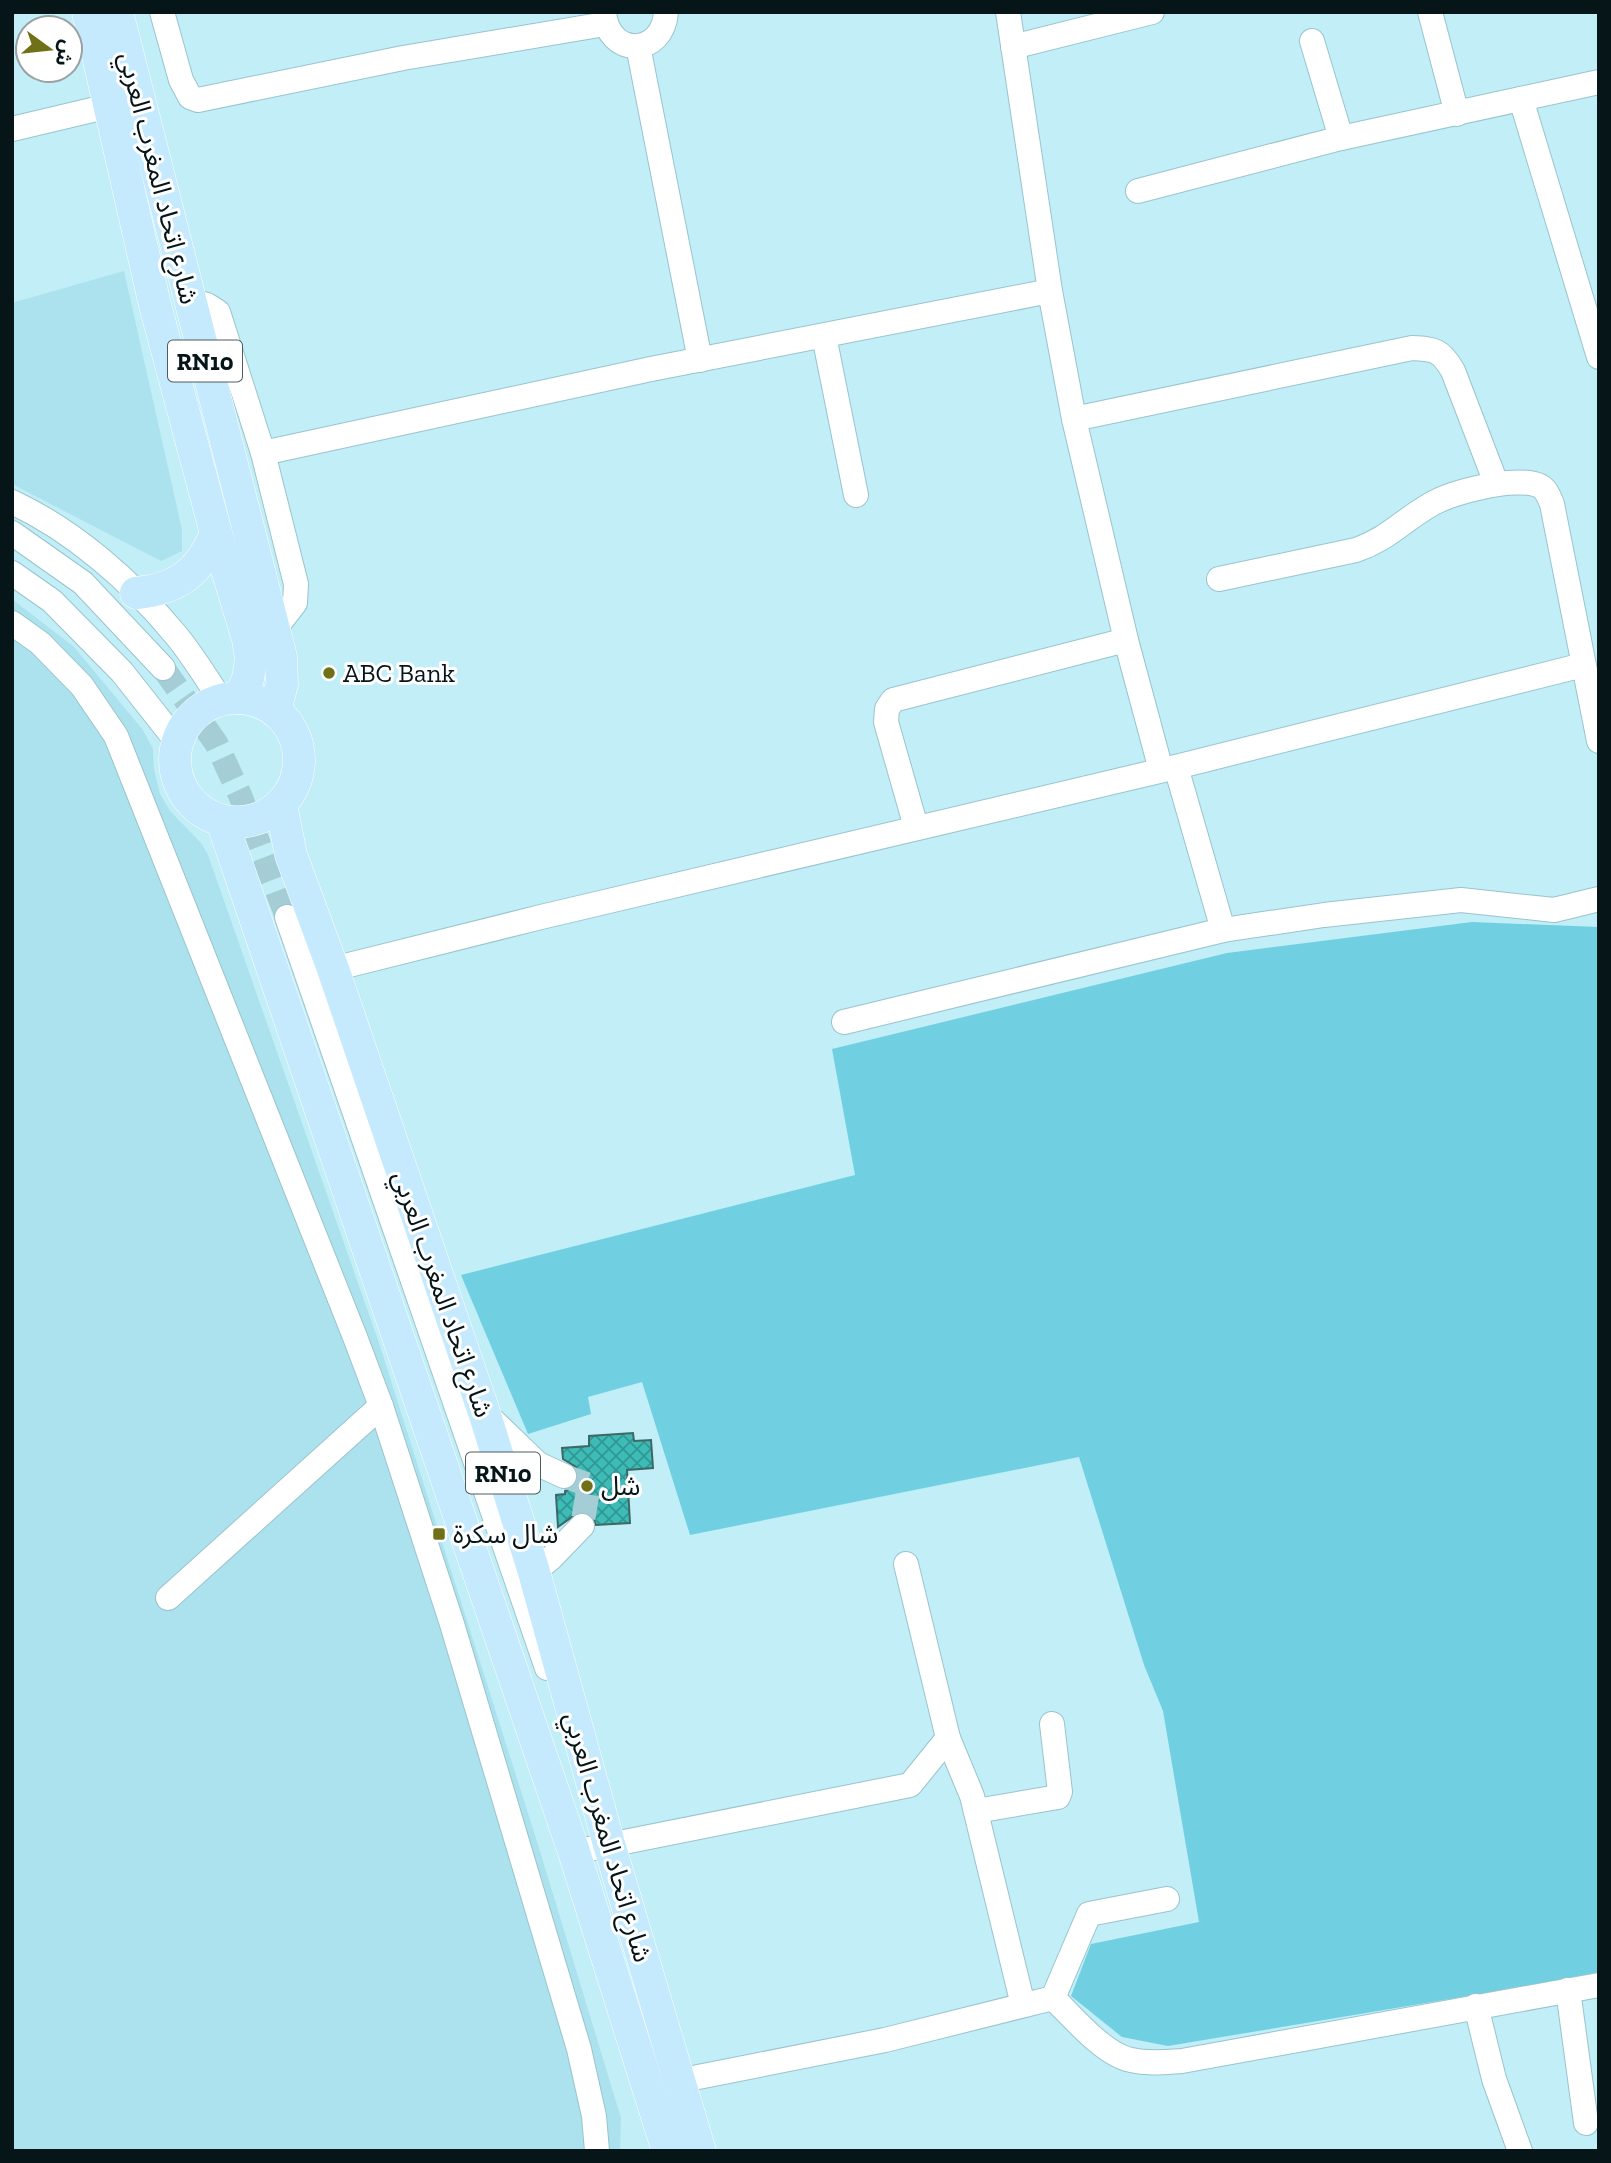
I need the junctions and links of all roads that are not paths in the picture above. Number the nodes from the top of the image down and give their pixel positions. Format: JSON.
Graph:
{"nodes":[{"id":1,"x":88,"y":12,"type":"edge"},
{"id":2,"x":117,"y":12,"type":"edge"},
{"id":3,"x":162,"y":12,"type":"edge"},
{"id":4,"x":666,"y":12,"type":"edge"},
{"id":5,"x":1008,"y":12,"type":"edge"},
{"id":6,"x":1152,"y":12,"type":"edge"},
{"id":7,"x":1430,"y":12,"type":"edge"},
{"id":8,"x":604,"y":18,"type":"edge"},
{"id":9,"x":1312,"y":40,"type":"dead end"},
{"id":10,"x":638,"y":46,"type":"junction"},
{"id":11,"x":1013,"y":47,"type":"junction"},
{"id":12,"x":1599,"y":82,"type":"edge"},
{"id":13,"x":1521,"y":99,"type":"junction"},
{"id":14,"x":109,"y":106,"type":"junction"},
{"id":15,"x":1457,"y":114,"type":"junction"},
{"id":16,"x":12,"y":129,"type":"edge"},
{"id":17,"x":1341,"y":138,"type":"junction"},
{"id":18,"x":1138,"y":191,"type":"dead end"},
{"id":19,"x":1050,"y":291,"type":"junction"},
{"id":20,"x":189,"y":300,"type":"junction"},
{"id":21,"x":824,"y":336,"type":"junction"},
{"id":22,"x":1599,"y":357,"type":"edge"},
{"id":23,"x":700,"y":360,"type":"junction"},
{"id":24,"x":1074,"y":419,"type":"junction"},
{"id":25,"x":263,"y":453,"type":"junction"},
{"id":26,"x":1496,"y":484,"type":"junction"},
{"id":27,"x":856,"y":495,"type":"dead end"},
{"id":28,"x":12,"y":502,"type":"edge"},
{"id":29,"x":12,"y":533,"type":"edge"},
{"id":30,"x":216,"y":533,"type":"junction"},
{"id":31,"x":12,"y":573,"type":"edge"},
{"id":32,"x":1219,"y":579,"type":"dead end"},
{"id":33,"x":136,"y":593,"type":"junction"},
{"id":34,"x":12,"y":624,"type":"edge"},
{"id":35,"x":274,"y":631,"type":"junction"},
{"id":36,"x":1126,"y":640,"type":"junction"},
{"id":37,"x":1583,"y":665,"type":"junction"},
{"id":38,"x":163,"y":668,"type":"tunnel mouth"},
{"id":39,"x":230,"y":699,"type":"junction"},
{"id":40,"x":275,"y":711,"type":"junction"},
{"id":41,"x":1599,"y":741,"type":"edge"},
{"id":42,"x":178,"y":743,"type":"junction"},
{"id":43,"x":1168,"y":769,"type":"junction"},
{"id":44,"x":281,"y":804,"type":"junction"},
{"id":45,"x":222,"y":821,"type":"junction"},
{"id":46,"x":916,"y":827,"type":"junction"},
{"id":47,"x":1599,"y":899,"type":"edge"},
{"id":48,"x":287,"y":917,"type":"tunnel mouth"},
{"id":49,"x":1223,"y":930,"type":"junction"},
{"id":50,"x":333,"y":969,"type":"junction"},
{"id":51,"x":844,"y":1022,"type":"dead end"},
{"id":52,"x":381,"y":1406,"type":"junction"},
{"id":53,"x":484,"y":1412,"type":"junction"},
{"id":54,"x":564,"y":1476,"type":"tunnel mouth"},
{"id":55,"x":582,"y":1526,"type":"tunnel mouth"},
{"id":56,"x":906,"y":1564,"type":"dead end"},
{"id":57,"x":534,"y":1572,"type":"junction"},
{"id":58,"x":168,"y":1598,"type":"dead end"},
{"id":59,"x":1052,"y":1724,"type":"dead end"},
{"id":60,"x":948,"y":1738,"type":"junction"},
{"id":61,"x":976,"y":1811,"type":"junction"},
{"id":62,"x":609,"y":1844,"type":"junction"},
{"id":63,"x":574,"y":1852,"type":"junction"},
{"id":64,"x":1167,"y":1899,"type":"dead end"},
{"id":65,"x":1599,"y":1985,"type":"edge"},
{"id":66,"x":1568,"y":1990,"type":"junction"},
{"id":67,"x":1053,"y":1998,"type":"junction"},
{"id":68,"x":1023,"y":2005,"type":"junction"},
{"id":69,"x":1476,"y":2006,"type":"junction"},
{"id":70,"x":678,"y":2081,"type":"junction"},
{"id":71,"x":1586,"y":2123,"type":"dead end"},
{"id":72,"x":597,"y":2151,"type":"edge"},
{"id":73,"x":668,"y":2151,"type":"edge"},
{"id":74,"x":699,"y":2151,"type":"edge"},
{"id":75,"x":1520,"y":2151,"type":"edge"}],
"edges":[{"from":1,"to":14,"type":"main road","name":"شارع اتحاد المغرب العربي","number":"RN10"},
{"from":2,"to":20,"type":"main road","name":"شارع اتحاد المغرب العربي","number":"RN10"},
{"from":3,"to":8,"type":"street"},
{"from":4,"to":10,"type":"street"},
{"from":5,"to":11,"type":"street"},
{"from":6,"to":11,"type":"street"},
{"from":7,"to":15,"type":"street"},
{"from":8,"to":10,"type":"street"},
{"from":9,"to":17,"type":"street"},
{"from":10,"to":23,"type":"street"},
{"from":11,"to":19,"type":"street"},
{"from":12,"to":13,"type":"street"},
{"from":13,"to":15,"type":"street"},
{"from":13,"to":22,"type":"street"},
{"from":14,"to":16,"type":"street"},
{"from":14,"to":30,"type":"main road","name":"شارع اتحاد المغرب العربي","number":"RN10"},
{"from":15,"to":17,"type":"street"},
{"from":17,"to":18,"type":"street"},
{"from":19,"to":21,"type":"street"},
{"from":19,"to":24,"type":"street"},
{"from":20,"to":25,"type":"street"},
{"from":20,"to":35,"type":"main road","name":"شارع اتحاد المغرب العربي","number":"RN10"},
{"from":21,"to":23,"type":"street"},
{"from":21,"to":27,"type":"street"},
{"from":23,"to":25,"type":"street"},
{"from":24,"to":26,"type":"street"},
{"from":24,"to":36,"type":"street"},
{"from":25,"to":35,"type":"street"},
{"from":26,"to":32,"type":"street"},
{"from":26,"to":37,"type":"street"},
{"from":28,"to":33,"type":"street"},
{"from":29,"to":38,"type":"street"},
{"from":30,"to":33,"type":"main road"},
{"from":30,"to":39,"type":"main road","name":"شارع اتحاد المغرب العربي","number":"RN10"},
{"from":31,"to":42,"type":"street"},
{"from":33,"to":39,"type":"street"},
{"from":34,"to":52,"type":"street"},
{"from":35,"to":40,"type":"main road","name":"شارع اتحاد المغرب العربي","number":"RN10"},
{"from":36,"to":43,"type":"street"},
{"from":36,"to":46,"type":"street"},
{"from":37,"to":41,"type":"street"},
{"from":37,"to":43,"type":"street"},
{"from":39,"to":40,"type":"main road"},
{"from":39,"to":42,"type":"main road"},
{"from":40,"to":44,"type":"main road"},
{"from":42,"to":45,"type":"main road"},
{"from":43,"to":46,"type":"street"},
{"from":43,"to":49,"type":"street"},
{"from":44,"to":45,"type":"main road"},
{"from":44,"to":50,"type":"main road","name":"شارع اتحاد المغرب العربي","number":"RN10"},
{"from":45,"to":63,"type":"main road","name":"شارع اتحاد المغرب العربي","number":"RN10"},
{"from":46,"to":50,"type":"street"},
{"from":47,"to":49,"type":"street"},
{"from":48,"to":62,"type":"street"},
{"from":49,"to":51,"type":"street"},
{"from":50,"to":53,"type":"main road","name":"شارع اتحاد المغرب العربي","number":"RN10"},
{"from":52,"to":58,"type":"street"},
{"from":52,"to":72,"type":"street"},
{"from":53,"to":54,"type":"street"},
{"from":53,"to":57,"type":"main road","name":"شارع اتحاد المغرب العربي","number":"RN10"},
{"from":55,"to":57,"type":"street"},
{"from":56,"to":60,"type":"street"},
{"from":57,"to":62,"type":"main road","name":"شارع اتحاد المغرب العربي","number":"RN10"},
{"from":59,"to":61,"type":"street"},
{"from":60,"to":61,"type":"street"},
{"from":60,"to":62,"type":"street"},
{"from":61,"to":68,"type":"street"},
{"from":62,"to":63,"type":"street"},
{"from":62,"to":70,"type":"main road","name":"شارع اتحاد المغرب العربي","number":"RN10"},
{"from":63,"to":73,"type":"main road","name":"شارع اتحاد المغرب العربي","number":"RN10"},
{"from":64,"to":67,"type":"street"},
{"from":65,"to":66,"type":"street"},
{"from":66,"to":69,"type":"street"},
{"from":66,"to":71,"type":"street"},
{"from":67,"to":68,"type":"street"},
{"from":67,"to":69,"type":"street"},
{"from":68,"to":70,"type":"street"},
{"from":69,"to":75,"type":"street"},
{"from":70,"to":74,"type":"main road","name":"شارع اتحاد المغرب العربي","number":"RN10"}]}
